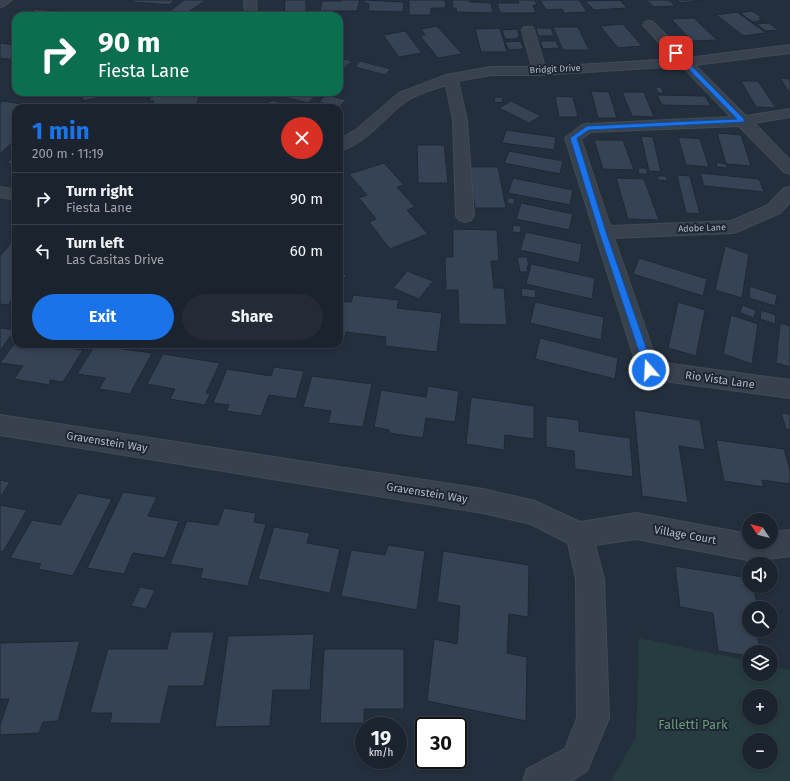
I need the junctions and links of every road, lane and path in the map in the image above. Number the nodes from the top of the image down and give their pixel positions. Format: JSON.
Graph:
{"nodes":[{"id":1,"x":6,"y":0,"type":"edge"},
{"id":2,"x":250,"y":0,"type":"edge"},
{"id":3,"x":0,"y":4,"type":"edge"},
{"id":4,"x":251,"y":12,"type":"edge"},
{"id":5,"x":649,"y":25,"type":"dead end"},
{"id":6,"x":528,"y":30,"type":"dead end"},
{"id":7,"x":790,"y":49,"type":"edge"},
{"id":8,"x":685,"y":62,"type":"junction"},
{"id":9,"x":540,"y":71,"type":"junction"},
{"id":10,"x":451,"y":78,"type":"junction"},
{"id":11,"x":790,"y":113,"type":"edge"},
{"id":12,"x":742,"y":121,"type":"junction"},
{"id":13,"x":343,"y":144,"type":"edge"},
{"id":14,"x":790,"y":169,"type":"edge"},
{"id":15,"x":0,"y":192,"type":"edge"},
{"id":16,"x":790,"y":192,"type":"edge"},
{"id":17,"x":12,"y":194,"type":"edge"},
{"id":18,"x":464,"y":216,"type":"dead end"},
{"id":19,"x":603,"y":232,"type":"junction"},
{"id":20,"x":790,"y":389,"type":"edge"},
{"id":21,"x":0,"y":425,"type":"edge"},
{"id":22,"x":579,"y":535,"type":"junction"},
{"id":23,"x":790,"y":543,"type":"edge"},
{"id":24,"x":539,"y":781,"type":"edge"}],
"edges":[{"from":1,"to":3,"type":"street"},
{"from":2,"to":4,"type":"street"},
{"from":5,"to":8,"type":"street"},
{"from":6,"to":9,"type":"street"},
{"from":7,"to":8,"type":"street","name":"Bridgit Drive"},
{"from":8,"to":9,"type":"street","name":"Bridgit Drive"},
{"from":8,"to":12,"type":"street"},
{"from":9,"to":10,"type":"street","name":"Bridgit Drive"},
{"from":10,"to":13,"type":"street","name":"Bridgit Drive"},
{"from":10,"to":18,"type":"street"},
{"from":11,"to":12,"type":"street"},
{"from":12,"to":14,"type":"street"},
{"from":12,"to":19,"type":"street"},
{"from":15,"to":17,"type":"street"},
{"from":16,"to":19,"type":"street","name":"Adobe Lane"},
{"from":19,"to":20,"type":"street","name":"Rio Vista Lane"},
{"from":21,"to":22,"type":"street","name":"Gravenstein Way"},
{"from":22,"to":23,"type":"street","name":"Village Court"},
{"from":22,"to":24,"type":"street"}]}
